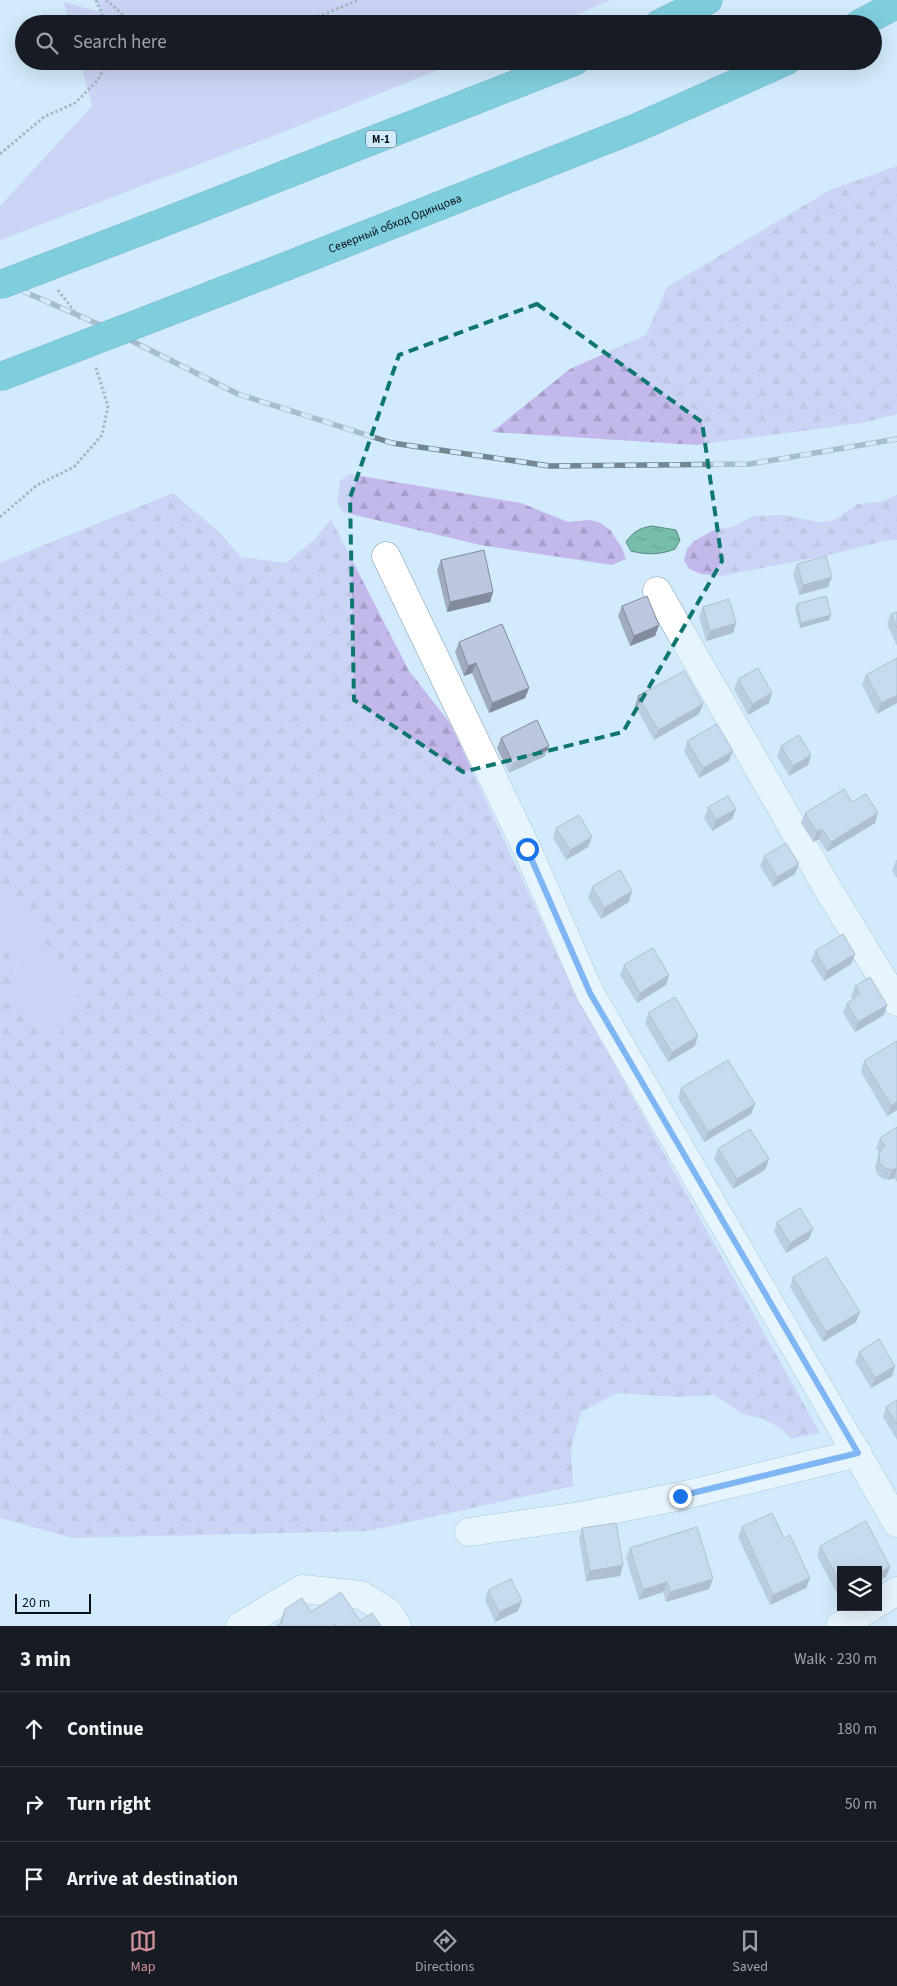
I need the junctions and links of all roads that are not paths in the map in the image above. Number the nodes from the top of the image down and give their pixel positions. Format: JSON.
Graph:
{"nodes":[{"id":1,"x":708,"y":0,"type":"edge"},
{"id":2,"x":897,"y":4,"type":"edge"},
{"id":3,"x":897,"y":14,"type":"edge"},
{"id":4,"x":677,"y":15,"type":"edge"},
{"id":5,"x":876,"y":15,"type":"edge"},
{"id":6,"x":882,"y":20,"type":"edge"},
{"id":7,"x":552,"y":70,"type":"edge"},
{"id":8,"x":766,"y":70,"type":"edge"},
{"id":9,"x":0,"y":286,"type":"edge"},
{"id":10,"x":0,"y":377,"type":"edge"},
{"id":11,"x":386,"y":556,"type":"dead end"},
{"id":12,"x":657,"y":591,"type":"dead end"},
{"id":13,"x":897,"y":1002,"type":"edge"},
{"id":14,"x":858,"y":1453,"type":"junction"},
{"id":15,"x":897,"y":1523,"type":"edge"},
{"id":16,"x":469,"y":1532,"type":"dead end"},
{"id":17,"x":897,"y":1591,"type":"edge"},
{"id":18,"x":882,"y":1600,"type":"edge"},
{"id":19,"x":864,"y":1611,"type":"edge"},
{"id":20,"x":240,"y":1626,"type":"edge"},
{"id":21,"x":397,"y":1626,"type":"edge"},
{"id":22,"x":840,"y":1626,"type":"edge"}],
"edges":[{"from":1,"to":4,"type":"highway"},
{"from":2,"to":5,"type":"highway"},
{"from":3,"to":6,"type":"highway"},
{"from":7,"to":9,"type":"highway","number":"М-1","bridge":true},
{"from":8,"to":10,"type":"highway","name":"Северный обход Одинцова","bridge":true},
{"from":11,"to":14,"type":"street"},
{"from":12,"to":13,"type":"street"},
{"from":14,"to":15,"type":"street"},
{"from":14,"to":16,"type":"street"},
{"from":17,"to":18,"type":"street"},
{"from":19,"to":22,"type":"street"},
{"from":20,"to":21,"type":"street"}]}
